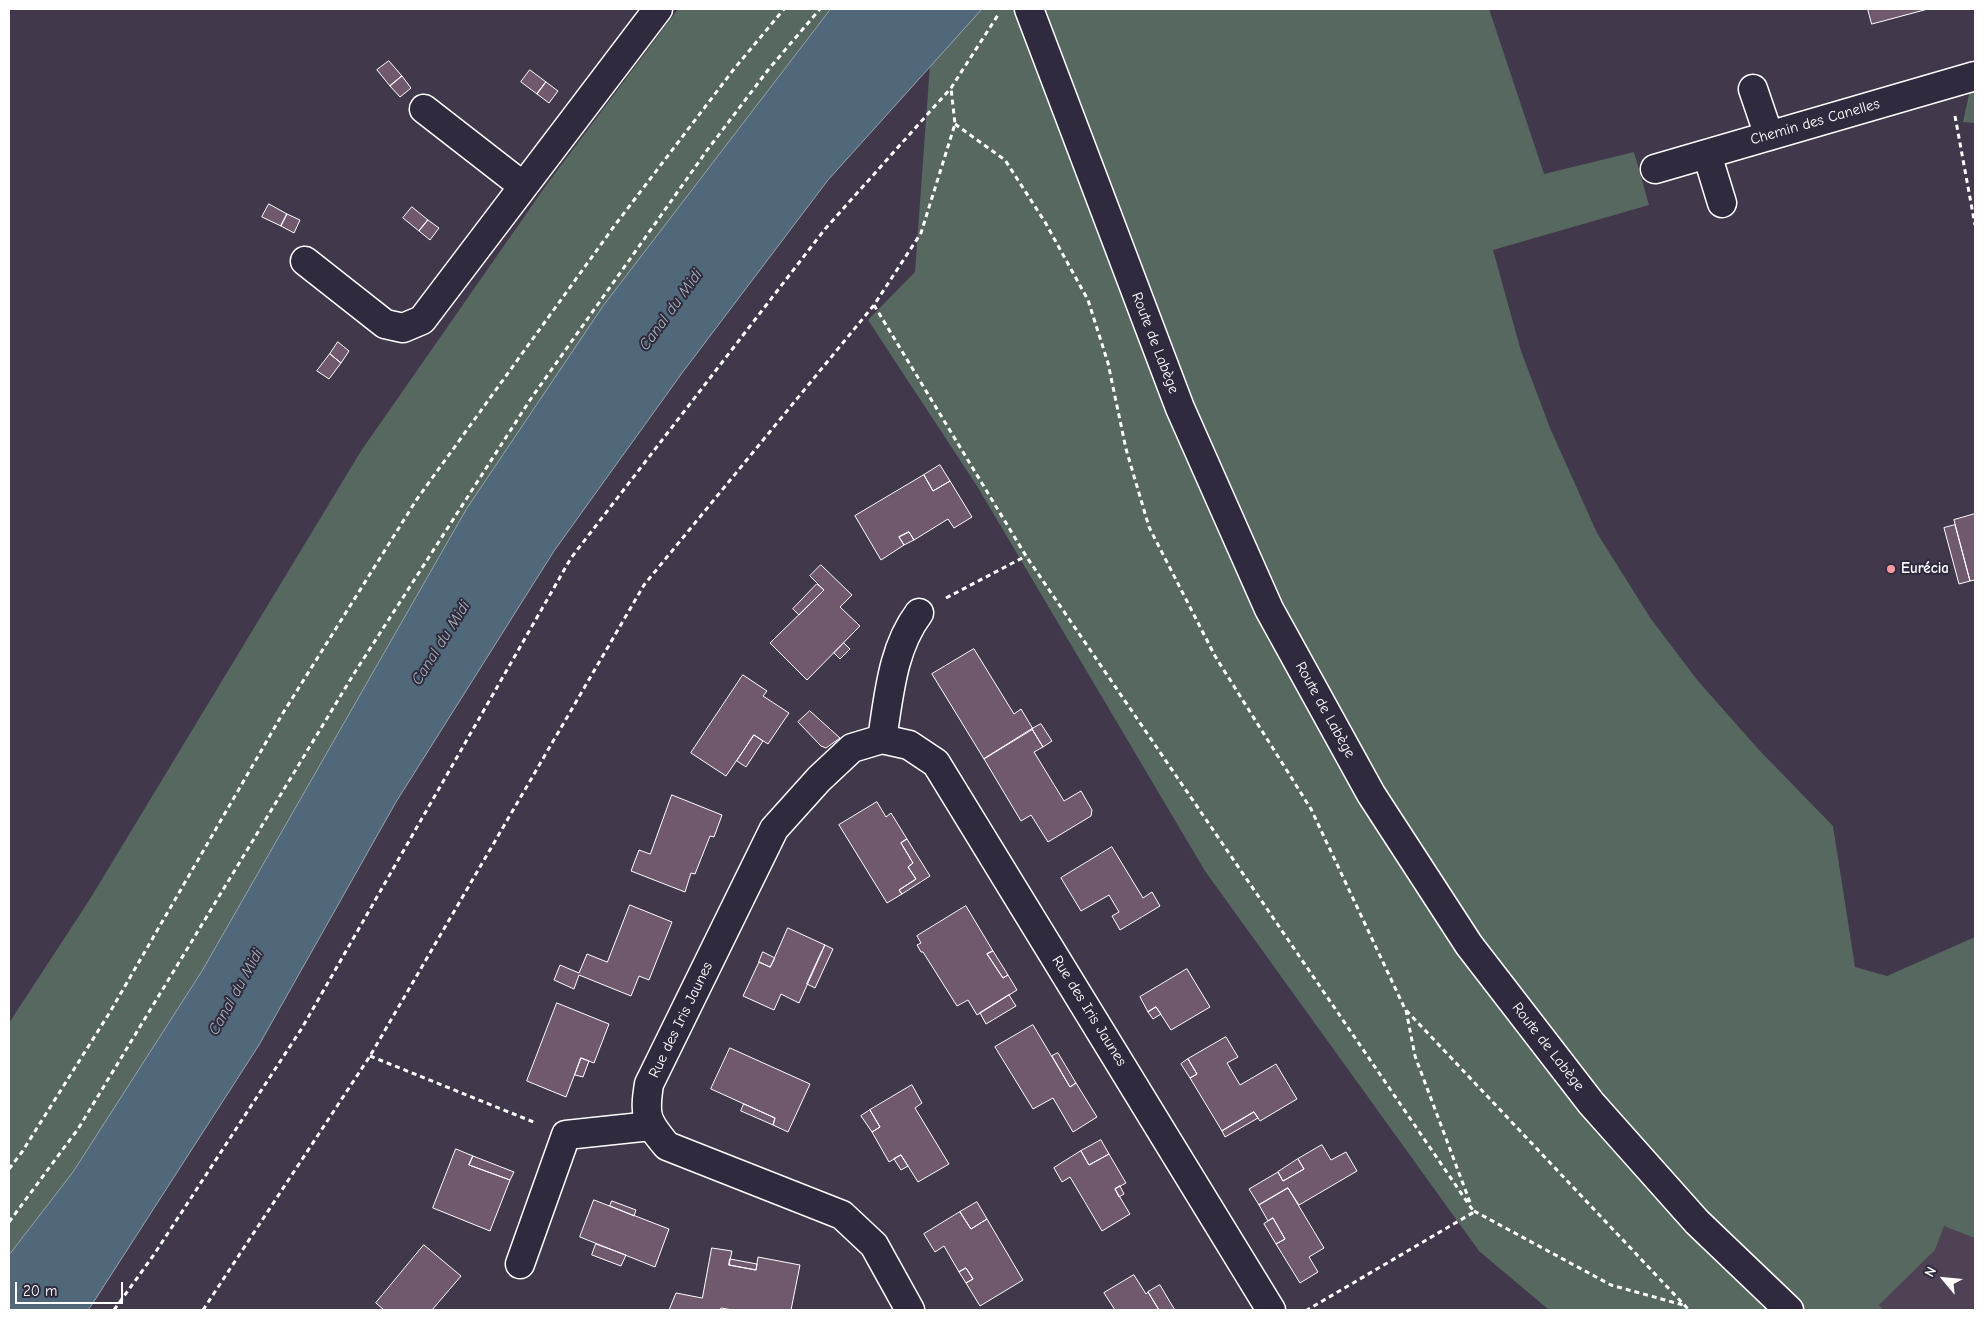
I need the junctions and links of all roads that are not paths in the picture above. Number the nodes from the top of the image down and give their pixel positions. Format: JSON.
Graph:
{"nodes":[{"id":1,"x":658,"y":9,"type":"edge"},
{"id":2,"x":1029,"y":9,"type":"edge"},
{"id":3,"x":1962,"y":80,"type":"edge"},
{"id":4,"x":1753,"y":89,"type":"dead end"},
{"id":5,"x":424,"y":109,"type":"dead end"},
{"id":6,"x":1769,"y":136,"type":"junction"},
{"id":7,"x":1707,"y":154,"type":"junction"},
{"id":8,"x":1655,"y":168,"type":"dead end"},
{"id":9,"x":523,"y":186,"type":"junction"},
{"id":10,"x":1722,"y":203,"type":"dead end"},
{"id":11,"x":305,"y":261,"type":"dead end"},
{"id":12,"x":919,"y":613,"type":"road end"},
{"id":13,"x":882,"y":739,"type":"junction"},
{"id":14,"x":650,"y":1126,"type":"junction"},
{"id":15,"x":520,"y":1264,"type":"dead end"},
{"id":16,"x":910,"y":1310,"type":"edge"},
{"id":17,"x":1271,"y":1310,"type":"edge"},
{"id":18,"x":1789,"y":1310,"type":"edge"}],
"edges":[{"from":1,"to":9,"type":"street"},
{"from":2,"to":18,"type":"street","name":"Route de Labège"},
{"from":3,"to":6,"type":"street","name":"Chemin des Canelles"},
{"from":4,"to":6,"type":"street"},
{"from":5,"to":9,"type":"street"},
{"from":6,"to":7,"type":"street","name":"Chemin des Canelles"},
{"from":7,"to":8,"type":"street","name":"Chemin des Canelles"},
{"from":7,"to":10,"type":"street"},
{"from":9,"to":11,"type":"street"},
{"from":12,"to":13,"type":"street"},
{"from":13,"to":14,"type":"street","name":"Rue des Iris Jaunes"},
{"from":13,"to":17,"type":"street","name":"Rue des Iris Jaunes"},
{"from":14,"to":15,"type":"street"},
{"from":14,"to":16,"type":"street"}]}
